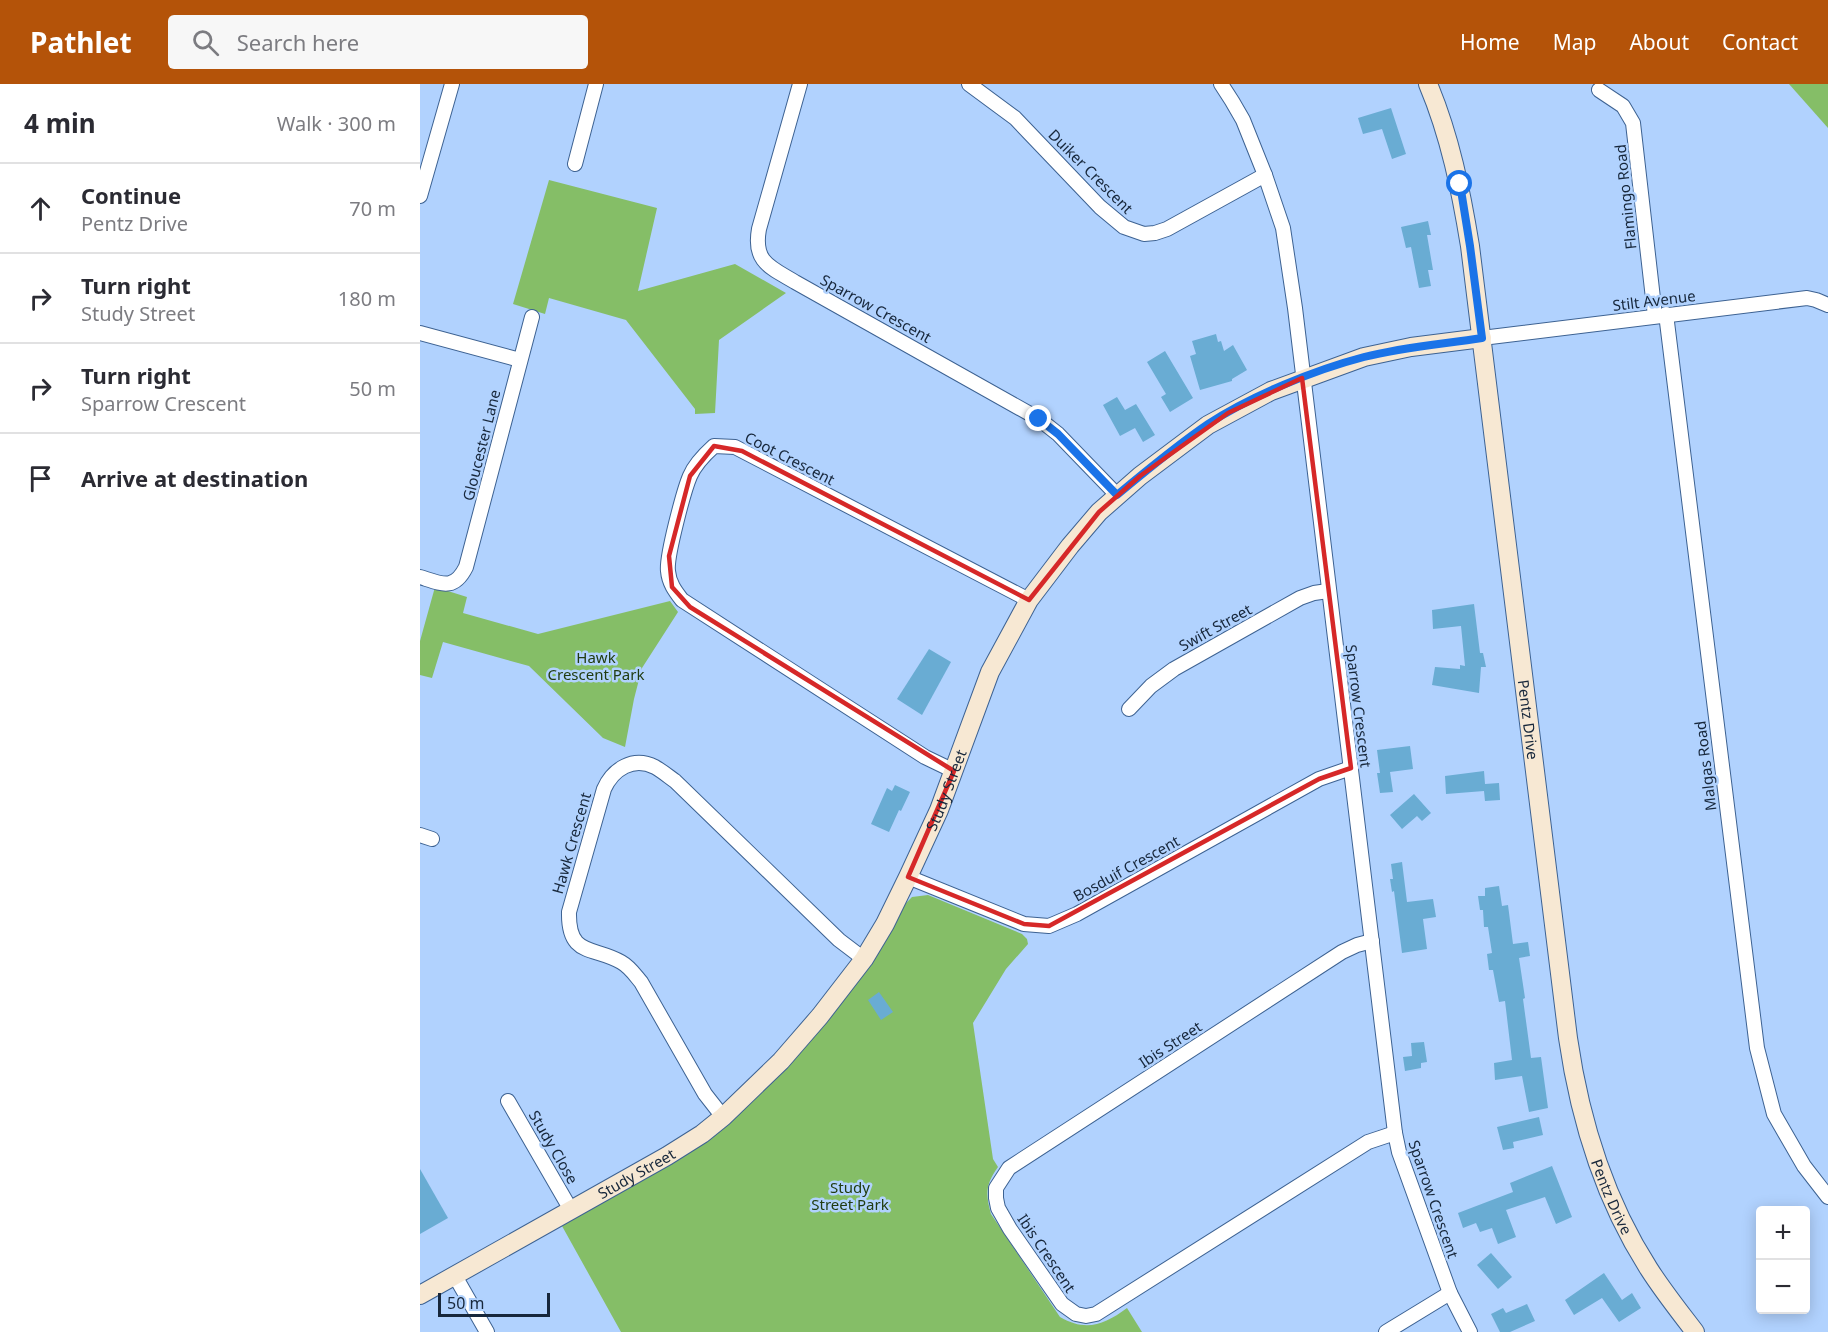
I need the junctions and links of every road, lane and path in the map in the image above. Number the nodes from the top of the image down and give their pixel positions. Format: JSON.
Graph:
{"nodes":[{"id":1,"x":452,"y":84,"type":"edge"},
{"id":2,"x":597,"y":84,"type":"edge"},
{"id":3,"x":800,"y":84,"type":"edge"},
{"id":4,"x":969,"y":84,"type":"edge"},
{"id":5,"x":1221,"y":84,"type":"edge"},
{"id":6,"x":1428,"y":84,"type":"edge"},
{"id":7,"x":1599,"y":90,"type":"dead end"},
{"id":8,"x":420,"y":142,"type":"edge"},
{"id":9,"x":435,"y":146,"type":"junction"},
{"id":10,"x":575,"y":164,"type":"dead end"},
{"id":11,"x":1265,"y":175,"type":"junction"},
{"id":12,"x":420,"y":196,"type":"edge"},
{"id":13,"x":1828,"y":305,"type":"edge"},
{"id":14,"x":1661,"y":315,"type":"junction"},
{"id":15,"x":532,"y":318,"type":"dead end"},
{"id":16,"x":420,"y":333,"type":"edge"},
{"id":17,"x":1482,"y":338,"type":"junction"},
{"id":18,"x":520,"y":360,"type":"junction"},
{"id":19,"x":1302,"y":378,"type":"junction"},
{"id":20,"x":1117,"y":495,"type":"junction"},
{"id":21,"x":420,"y":578,"type":"edge"},
{"id":22,"x":1329,"y":591,"type":"junction"},
{"id":23,"x":1029,"y":600,"type":"junction"},
{"id":24,"x":1129,"y":709,"type":"dead end"},
{"id":25,"x":1350,"y":768,"type":"junction"},
{"id":26,"x":954,"y":771,"type":"junction"},
{"id":27,"x":908,"y":877,"type":"junction"},
{"id":28,"x":1372,"y":940,"type":"junction"},
{"id":29,"x":864,"y":958,"type":"junction"},
{"id":30,"x":508,"y":1101,"type":"dead end"},
{"id":31,"x":723,"y":1117,"type":"junction"},
{"id":32,"x":1395,"y":1133,"type":"junction"},
{"id":33,"x":996,"y":1188,"type":"joint"},
{"id":34,"x":1828,"y":1197,"type":"edge"},
{"id":35,"x":571,"y":1210,"type":"junction"},
{"id":36,"x":455,"y":1276,"type":"junction"},
{"id":37,"x":1450,"y":1293,"type":"junction"},
{"id":38,"x":420,"y":1295,"type":"edge"},
{"id":39,"x":487,"y":1332,"type":"edge"},
{"id":40,"x":1386,"y":1332,"type":"edge"},
{"id":41,"x":1470,"y":1332,"type":"edge"},
{"id":42,"x":1695,"y":1332,"type":"edge"}],
"edges":[{"from":1,"to":9,"type":"street"},
{"from":2,"to":10,"type":"street"},
{"from":3,"to":20,"type":"street","name":"Sparrow Crescent"},
{"from":4,"to":11,"type":"street","name":"Duiker Crescent"},
{"from":5,"to":11,"type":"street","name":"Sparrow Crescent"},
{"from":6,"to":17,"type":"street","name":"Pentz Drive"},
{"from":7,"to":14,"type":"street","name":"Flamingo Road"},
{"from":8,"to":9,"type":"street"},
{"from":9,"to":12,"type":"street"},
{"from":11,"to":19,"type":"street","name":"Sparrow Crescent"},
{"from":13,"to":14,"type":"street","name":"Stilt Avenue"},
{"from":14,"to":17,"type":"street","name":"Stilt Avenue"},
{"from":14,"to":34,"type":"street","name":"Malgas Road"},
{"from":15,"to":18,"type":"street","name":"Gloucester Lane"},
{"from":16,"to":18,"type":"street"},
{"from":17,"to":19,"type":"street","name":"Study Street"},
{"from":17,"to":42,"type":"street","name":"Pentz Drive"},
{"from":18,"to":21,"type":"street","name":"Gloucester Lane"},
{"from":19,"to":20,"type":"street","name":"Study Street"},
{"from":19,"to":22,"type":"street","name":"Sparrow Crescent"},
{"from":20,"to":23,"type":"street","name":"Study Street"},
{"from":22,"to":24,"type":"street","name":"Swift Street"},
{"from":22,"to":25,"type":"street","name":"Sparrow Crescent"},
{"from":23,"to":26,"type":"street","name":"Study Street"},
{"from":23,"to":26,"type":"street","name":"Coot Crescent"},
{"from":25,"to":27,"type":"street","name":"Bosduif Crescent"},
{"from":25,"to":28,"type":"street","name":"Sparrow Crescent"},
{"from":26,"to":27,"type":"street","name":"Study Street"},
{"from":27,"to":29,"type":"street","name":"Study Street"},
{"from":28,"to":32,"type":"street","name":"Sparrow Crescent"},
{"from":28,"to":33,"type":"street","name":"Ibis Street"},
{"from":29,"to":31,"type":"street","name":"Study Street"},
{"from":29,"to":31,"type":"street","name":"Hawk Crescent"},
{"from":30,"to":35,"type":"street","name":"Study Close"},
{"from":31,"to":35,"type":"street","name":"Study Street"},
{"from":32,"to":33,"type":"street","name":"Ibis Crescent"},
{"from":32,"to":37,"type":"street","name":"Sparrow Crescent"},
{"from":35,"to":36,"type":"street","name":"Study Street"},
{"from":36,"to":38,"type":"street","name":"Study Street"},
{"from":36,"to":39,"type":"street"},
{"from":37,"to":40,"type":"street"},
{"from":37,"to":41,"type":"street","name":"Sparrow Crescent"}]}
